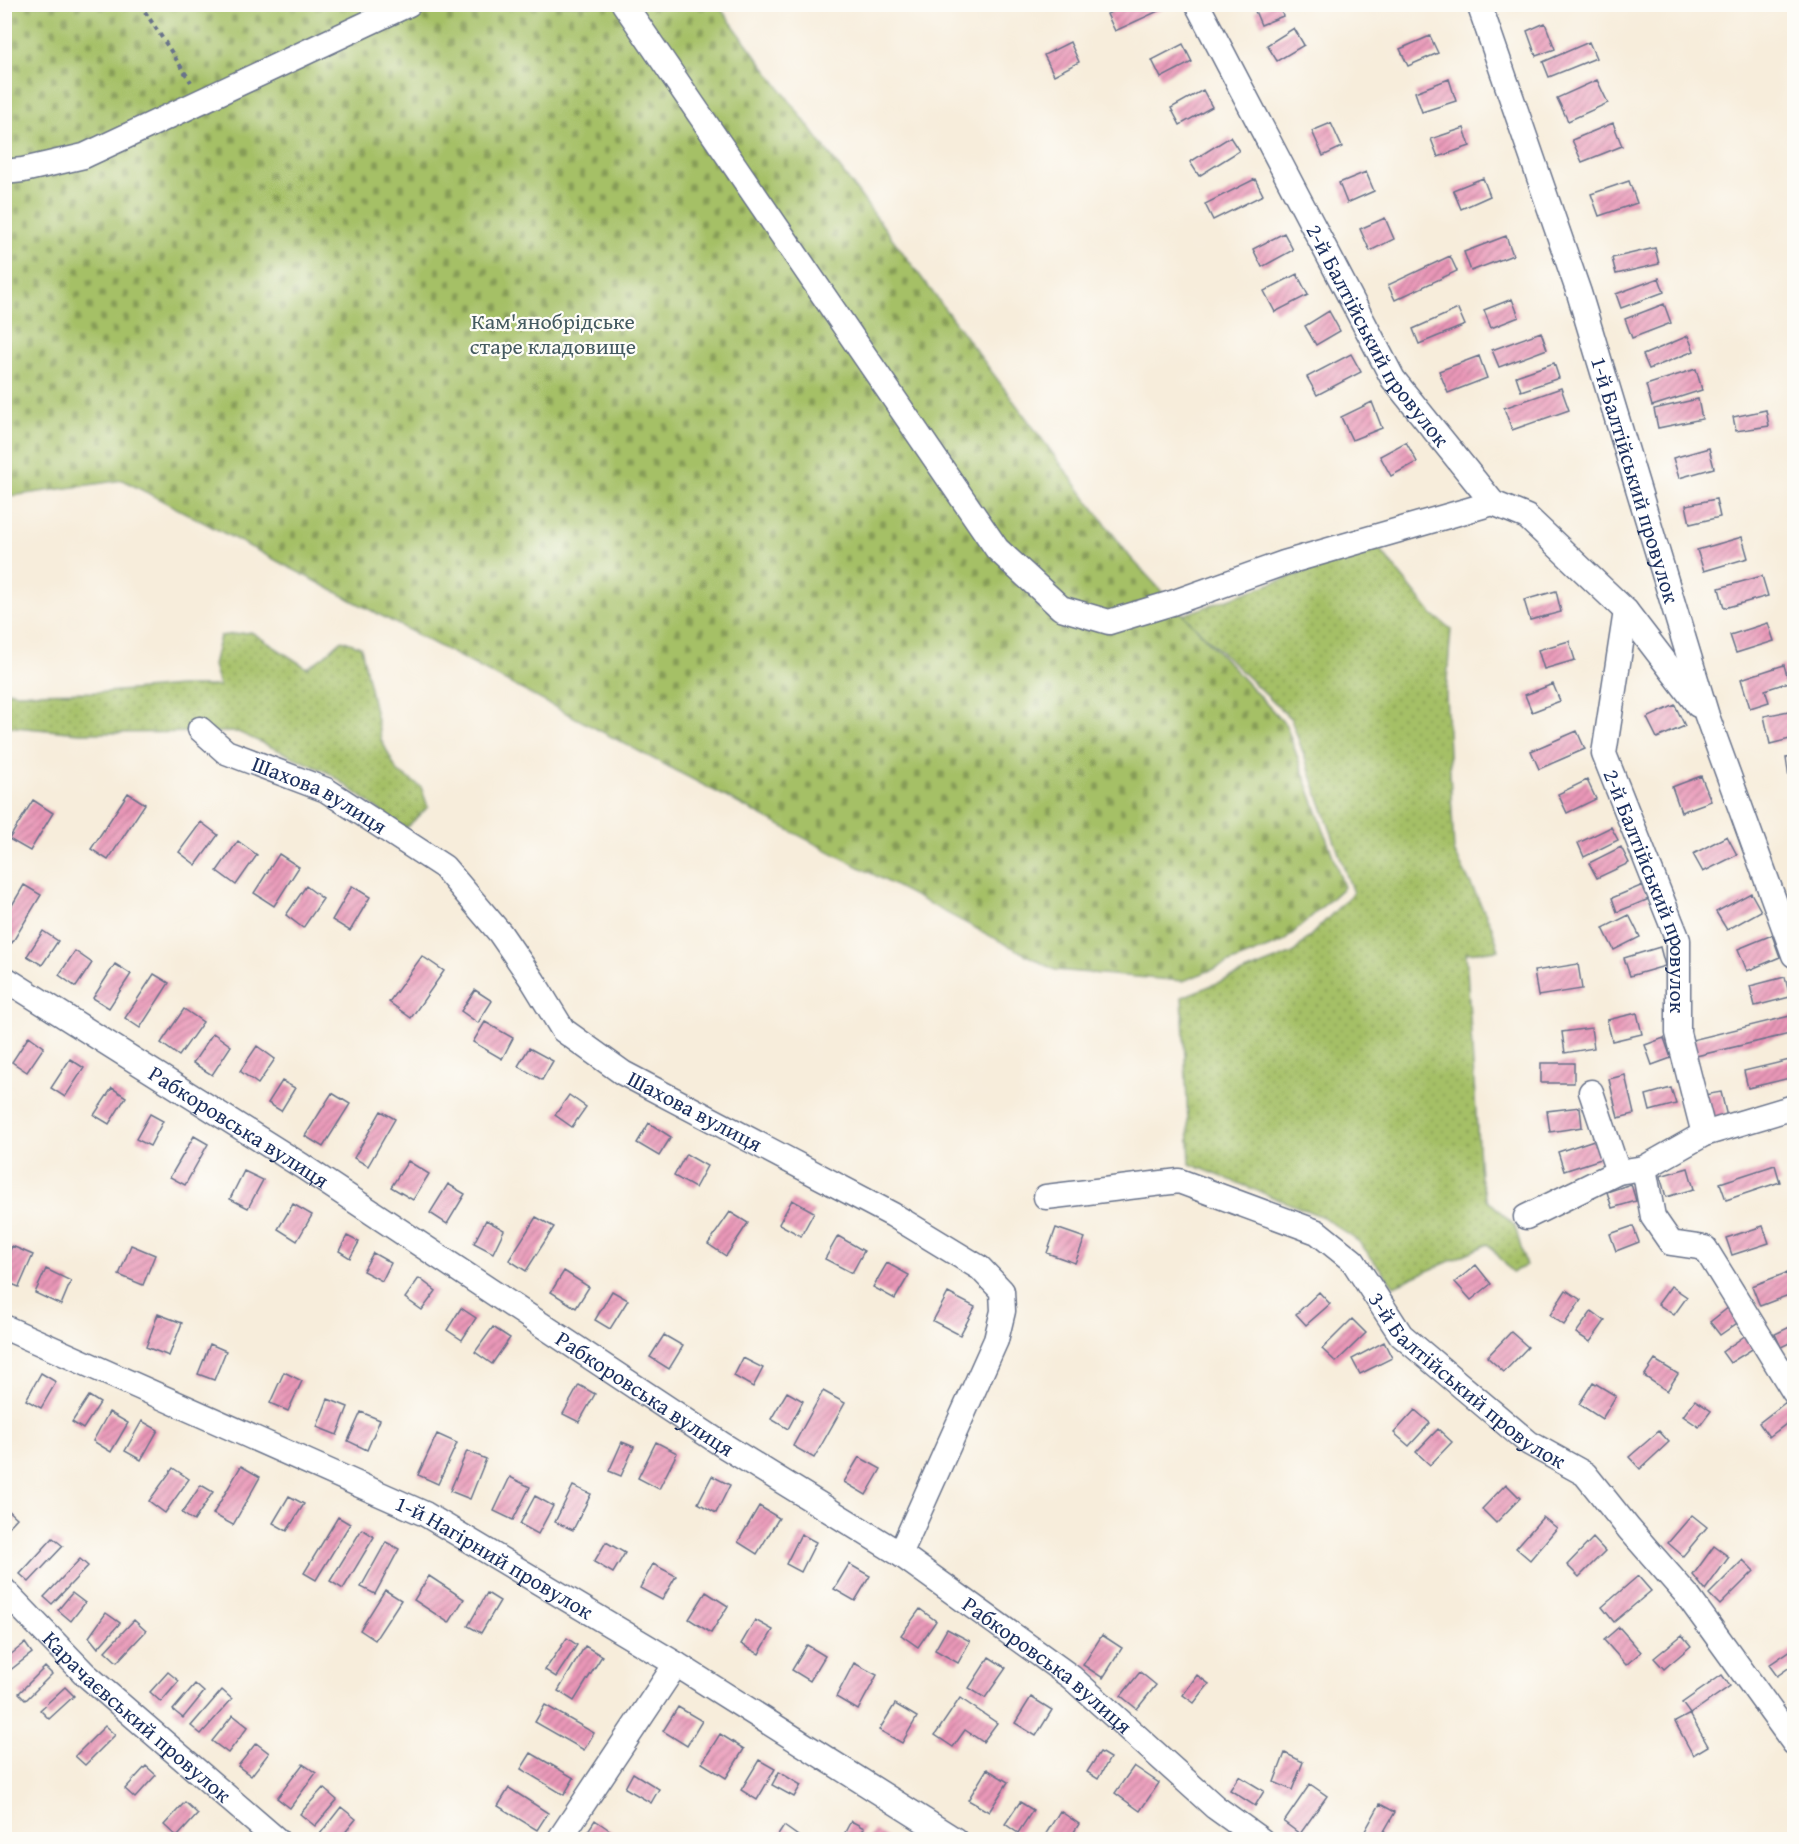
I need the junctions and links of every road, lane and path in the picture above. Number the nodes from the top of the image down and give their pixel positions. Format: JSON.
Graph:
{"nodes":[{"id":1,"x":140,"y":4,"type":"edge"},
{"id":2,"x":409,"y":4,"type":"edge"},
{"id":3,"x":624,"y":4,"type":"edge"},
{"id":4,"x":1197,"y":4,"type":"edge"},
{"id":5,"x":1479,"y":4,"type":"edge"},
{"id":6,"x":203,"y":100,"type":"junction"},
{"id":7,"x":4,"y":172,"type":"edge"},
{"id":8,"x":1493,"y":503,"type":"junction"},
{"id":9,"x":1626,"y":611,"type":"junction"},
{"id":10,"x":1707,"y":716,"type":"junction"},
{"id":11,"x":200,"y":729,"type":"dead end"},
{"id":12,"x":1794,"y":955,"type":"edge"},
{"id":13,"x":4,"y":978,"type":"edge"},
{"id":14,"x":1592,"y":1092,"type":"dead end"},
{"id":15,"x":1794,"y":1107,"type":"edge"},
{"id":16,"x":1704,"y":1134,"type":"junction"},
{"id":17,"x":1644,"y":1168,"type":"junction"},
{"id":18,"x":1618,"y":1172,"type":"junction"},
{"id":19,"x":1046,"y":1197,"type":"dead end"},
{"id":20,"x":1526,"y":1217,"type":"dead end"},
{"id":21,"x":4,"y":1327,"type":"edge"},
{"id":22,"x":1794,"y":1392,"type":"edge"},
{"id":23,"x":900,"y":1554,"type":"junction"},
{"id":24,"x":4,"y":1590,"type":"edge"},
{"id":25,"x":676,"y":1664,"type":"junction"},
{"id":26,"x":1794,"y":1743,"type":"edge"},
{"id":27,"x":277,"y":1839,"type":"edge"},
{"id":28,"x":560,"y":1839,"type":"edge"},
{"id":29,"x":955,"y":1839,"type":"edge"},
{"id":30,"x":1261,"y":1839,"type":"edge"}],
"edges":[{"from":1,"to":6,"type":"path"},
{"from":2,"to":6,"type":"street"},
{"from":3,"to":8,"type":"street"},
{"from":4,"to":8,"type":"street","name":"2-й Балтійський провулок"},
{"from":5,"to":10,"type":"street","name":"1-й Балтійський провулок"},
{"from":6,"to":7,"type":"street"},
{"from":8,"to":9,"type":"street","name":"2-й Балтійський провулок"},
{"from":9,"to":10,"type":"street","name":"2-й Балтійський провулок"},
{"from":9,"to":16,"type":"street","name":"2-й Балтійський провулок"},
{"from":10,"to":12,"type":"street","name":"1-й Балтійський провулок"},
{"from":11,"to":23,"type":"street","name":"Шахова вулиця"},
{"from":13,"to":23,"type":"street","name":"Рабкоровська вулиця"},
{"from":14,"to":18,"type":"street"},
{"from":15,"to":16,"type":"street"},
{"from":16,"to":17,"type":"street"},
{"from":17,"to":18,"type":"street"},
{"from":17,"to":22,"type":"street"},
{"from":18,"to":20,"type":"street"},
{"from":19,"to":26,"type":"street","name":"3-й Балтійський провулок"},
{"from":21,"to":25,"type":"street","name":"1-й Нагірний провулок"},
{"from":23,"to":30,"type":"street","name":"Рабкоровська вулиця"},
{"from":24,"to":27,"type":"street","name":"Карачаєвський провулок"},
{"from":25,"to":28,"type":"street"},
{"from":25,"to":29,"type":"street","name":"1-й Нагірний провулок"}]}
